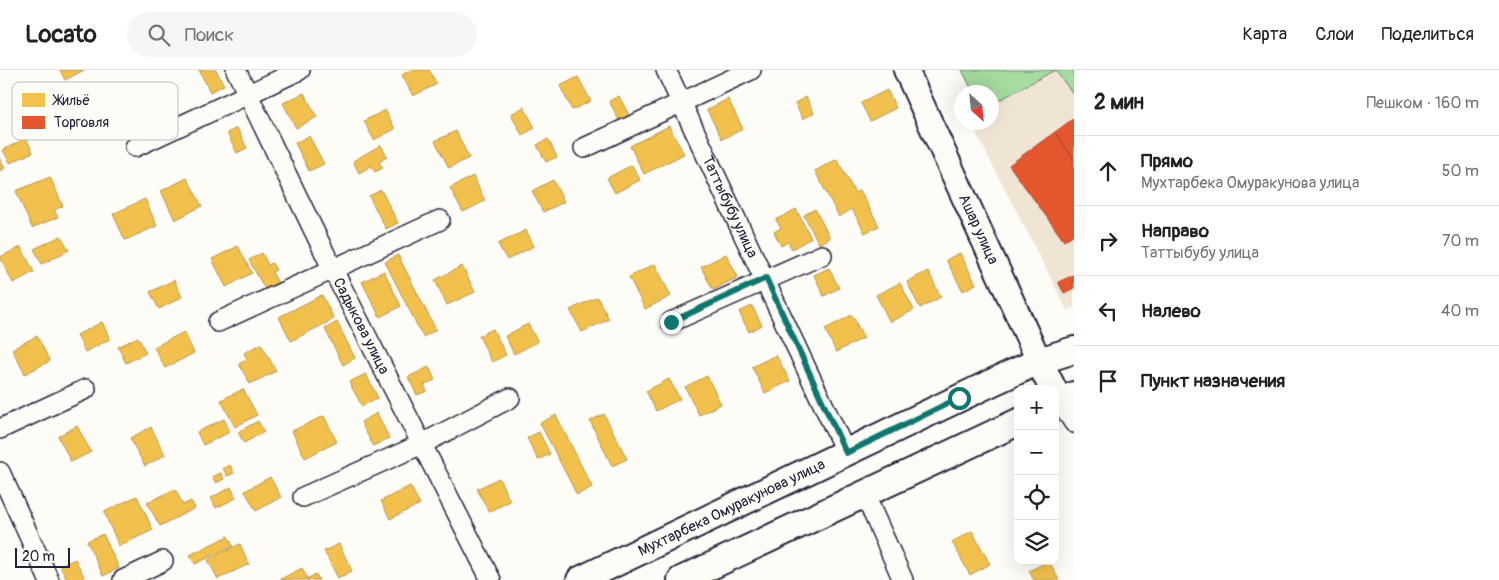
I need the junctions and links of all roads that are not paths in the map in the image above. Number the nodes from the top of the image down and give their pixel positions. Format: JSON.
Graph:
{"nodes":[{"id":1,"x":236,"y":70,"type":"edge"},
{"id":2,"x":300,"y":70,"type":"edge"},
{"id":3,"x":666,"y":70,"type":"edge"},
{"id":4,"x":751,"y":70,"type":"edge"},
{"id":5,"x":906,"y":70,"type":"edge"},
{"id":6,"x":247,"y":94,"type":"junction"},
{"id":7,"x":682,"y":102,"type":"junction"},
{"id":8,"x":178,"y":127,"type":"edge"},
{"id":9,"x":150,"y":140,"type":"edge"},
{"id":10,"x":135,"y":147,"type":"dead end"},
{"id":11,"x":584,"y":148,"type":"dead end"},
{"id":12,"x":440,"y":220,"type":"dead end"},
{"id":13,"x":822,"y":255,"type":"dead end"},
{"id":14,"x":333,"y":270,"type":"junction"},
{"id":15,"x":766,"y":278,"type":"junction"},
{"id":16,"x":218,"y":322,"type":"dead end"},
{"id":17,"x":671,"y":322,"type":"dead end"},
{"id":18,"x":1074,"y":350,"type":"edge"},
{"id":19,"x":1039,"y":361,"type":"junction"},
{"id":20,"x":86,"y":389,"type":"dead end"},
{"id":21,"x":510,"y":398,"type":"dead end"},
{"id":22,"x":1062,"y":401,"type":"edge"},
{"id":23,"x":1014,"y":424,"type":"edge"},
{"id":24,"x":0,"y":429,"type":"edge"},
{"id":25,"x":422,"y":444,"type":"junction"},
{"id":26,"x":846,"y":453,"type":"junction"},
{"id":27,"x":0,"y":472,"type":"edge"},
{"id":28,"x":864,"y":493,"type":"junction"},
{"id":29,"x":303,"y":497,"type":"dead end"},
{"id":30,"x":163,"y":561,"type":"dead end"},
{"id":31,"x":49,"y":580,"type":"edge"},
{"id":32,"x":123,"y":580,"type":"edge"},
{"id":33,"x":491,"y":580,"type":"edge"},
{"id":34,"x":580,"y":580,"type":"edge"},
{"id":35,"x":681,"y":580,"type":"edge"},
{"id":36,"x":903,"y":580,"type":"edge"}],
"edges":[{"from":1,"to":6,"type":"street","name":"Садыкова улица"},
{"from":2,"to":6,"type":"street"},
{"from":3,"to":7,"type":"street","name":"Таттыбубу улица"},
{"from":4,"to":7,"type":"street"},
{"from":5,"to":19,"type":"street","name":"Ашар улица"},
{"from":6,"to":8,"type":"street"},
{"from":6,"to":14,"type":"street","name":"Садыкова улица"},
{"from":7,"to":11,"type":"street"},
{"from":7,"to":15,"type":"street","name":"Таттыбубу улица"},
{"from":9,"to":10,"type":"street"},
{"from":12,"to":14,"type":"street"},
{"from":13,"to":15,"type":"street"},
{"from":14,"to":16,"type":"street"},
{"from":14,"to":25,"type":"street","name":"Садыкова улица"},
{"from":15,"to":17,"type":"street"},
{"from":15,"to":26,"type":"street","name":"Таттыбубу улица"},
{"from":18,"to":19,"type":"main road","name":"Мухтарбека Омуракунова улица"},
{"from":19,"to":22,"type":"main road","name":"Ашар улица"},
{"from":19,"to":26,"type":"main road","name":"Мухтарбека Омуракунова улица"},
{"from":20,"to":24,"type":"street"},
{"from":21,"to":25,"type":"street"},
{"from":23,"to":28,"type":"main road"},
{"from":25,"to":29,"type":"street"},
{"from":25,"to":33,"type":"street","name":"Садыкова улица"},
{"from":26,"to":34,"type":"main road","name":"Мухтарбека Омуракунова улица"},
{"from":27,"to":31,"type":"street"},
{"from":28,"to":35,"type":"main road"},
{"from":28,"to":36,"type":"street"},
{"from":30,"to":32,"type":"street"}]}
